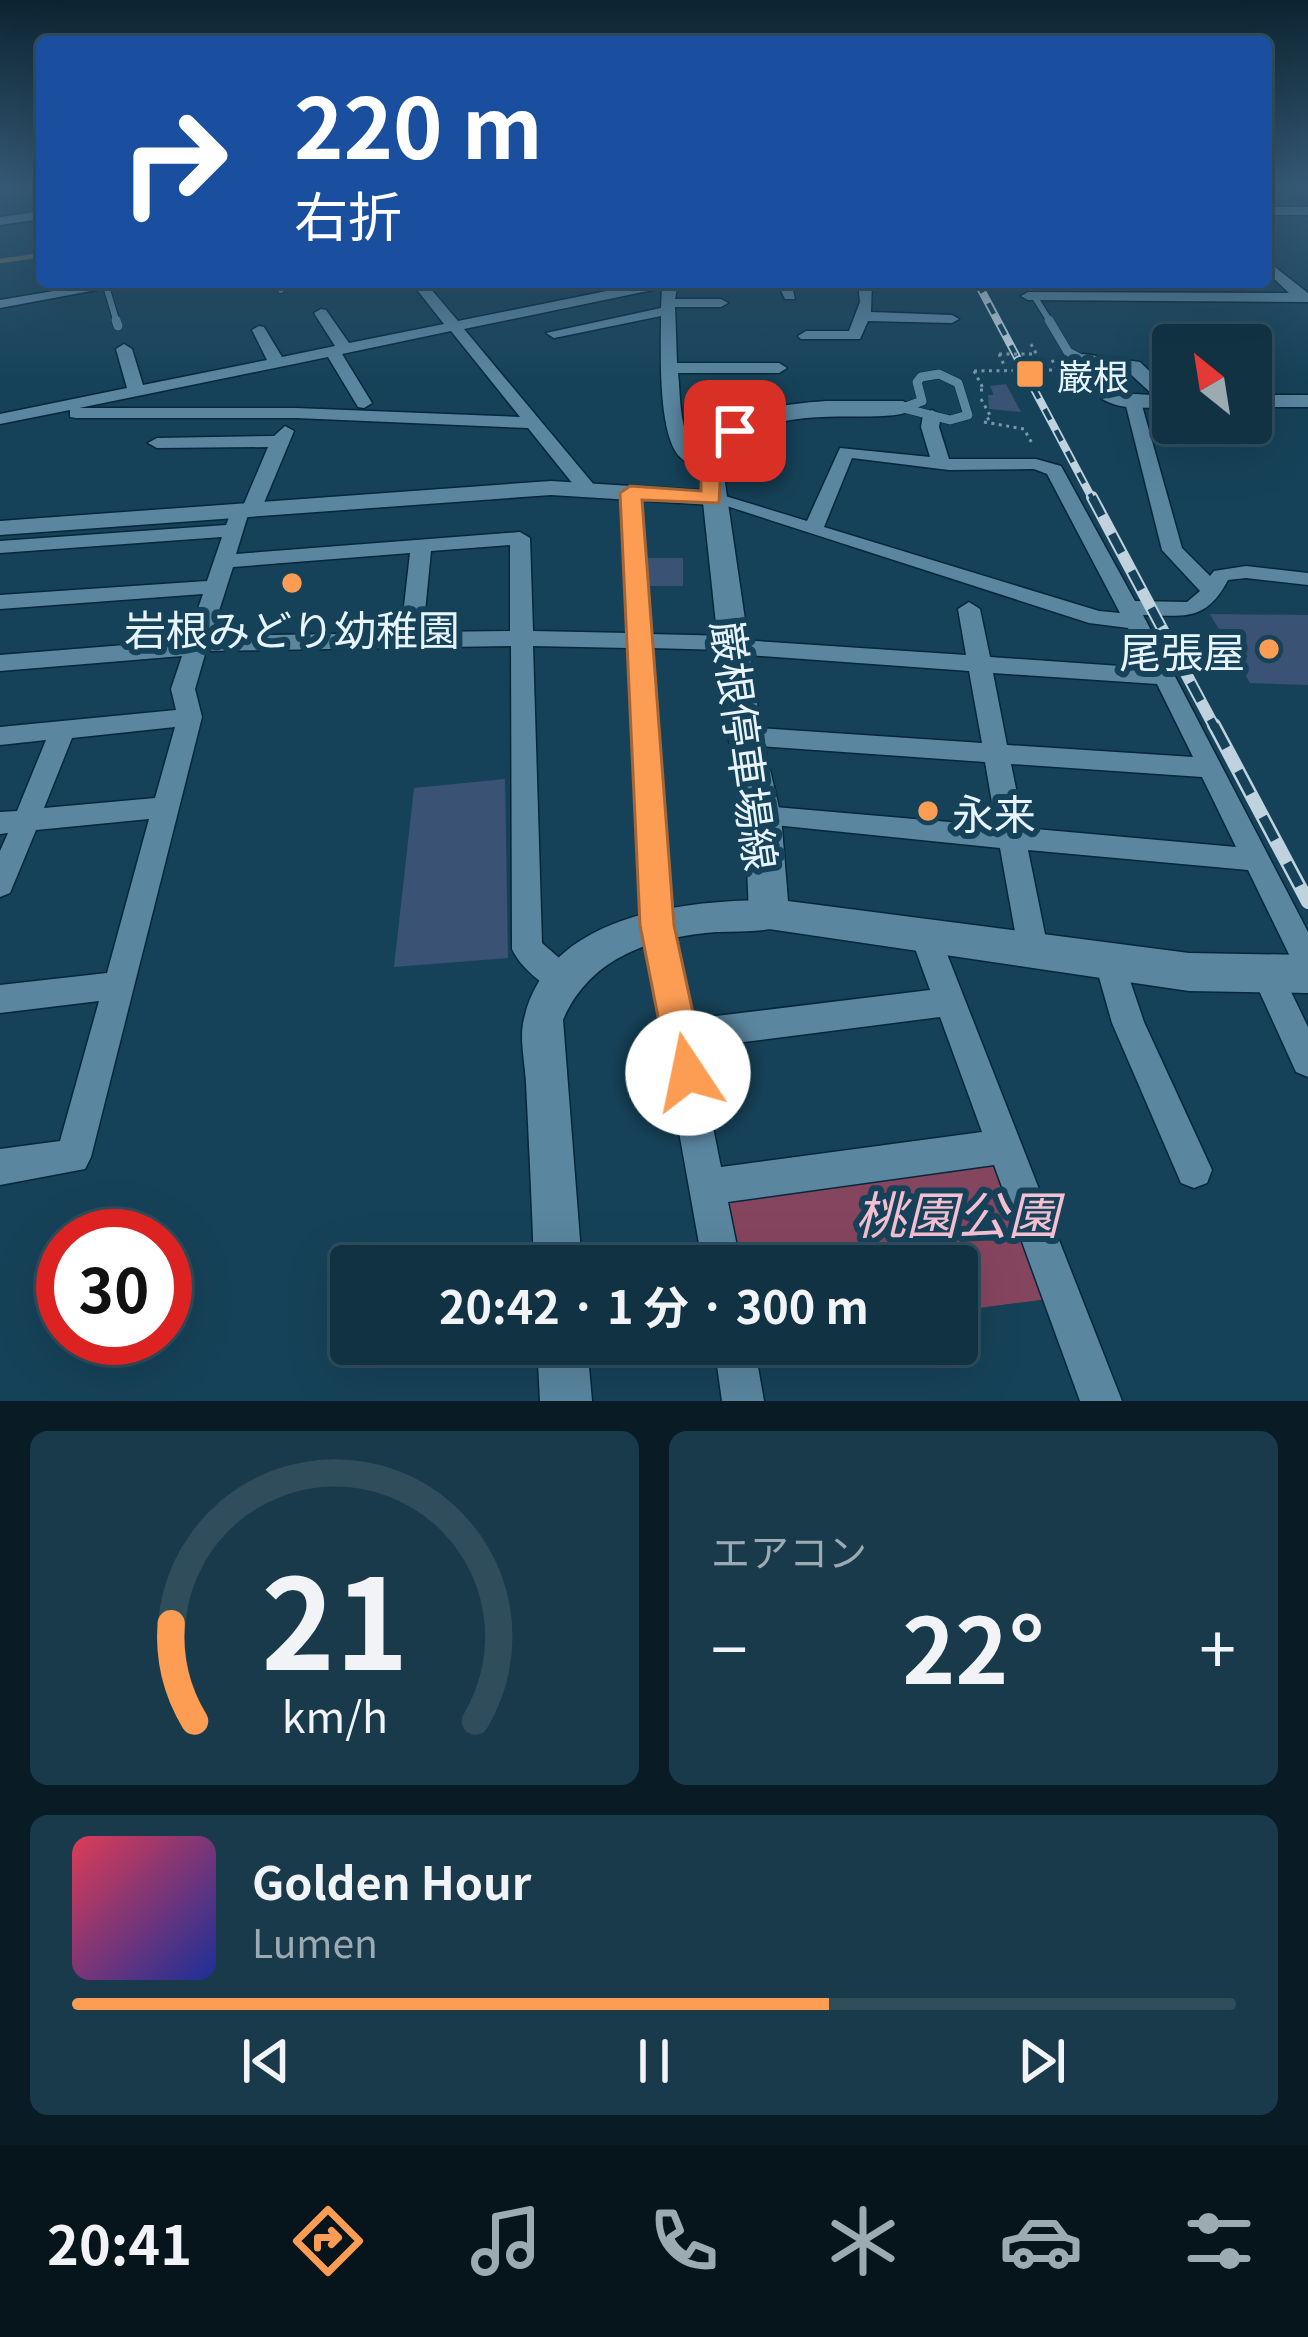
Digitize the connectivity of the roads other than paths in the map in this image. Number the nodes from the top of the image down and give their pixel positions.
1 (1272, 269) edge
2 (94, 288) edge
3 (107, 288) edge
4 (423, 288) edge
5 (639, 288) edge
6 (669, 288) edge
7 (866, 288) edge
8 (1099, 288) edge
9 (1170, 288) edge
10 (1211, 288) edge
11 (1031, 296) joint
12 (1106, 296) junction
13 (1178, 297) junction
14 (1220, 297) junction
15 (1306, 299) edge
16 (721, 303) dead end
17 (0, 304) edge
18 (667, 307) junction
19 (530, 310) junction
20 (321, 313) dead end
21 (862, 316) junction
22 (952, 319) dead end
23 (118, 326) dead end
24 (454, 326) junction
25 (259, 330) dead end
26 (806, 336) dead end
27 (124, 349) dead end
28 (338, 349) junction
29 (1084, 360) junction
30 (276, 362) junction
31 (671, 368) junction
32 (779, 368) dead end
33 (1152, 383) edge
34 (136, 390) junction
35 (1308, 400) edge
36 (1152, 401) edge
37 (1272, 401) edge
38 (1133, 402) junction
39 (364, 403) dead end
40 (919, 407) junction
41 (33, 412) junction
42 (296, 413) junction
43 (964, 417) junction
44 (0, 418) edge
45 (535, 423) junction
46 (280, 441) junction
47 (157, 443) dead end
48 (711, 464) junction
49 (941, 464) junction
50 (588, 490) junction
51 (630, 493) junction
52 (712, 498) junction
53 (242, 517) junction
54 (814, 528) junction
55 (2, 537) edge
56 (421, 545) junction
57 (224, 561) junction
58 (1308, 579) edge
59 (216, 587) junction
60 (1212, 591) junction
61 (0, 602) edge
62 (970, 609) dead end
63 (1131, 615) junction
64 (521, 638) junction
65 (411, 640) junction
66 (641, 641) junction
67 (197, 645) junction
68 (732, 645) junction
69 (0, 663) edge
70 (980, 665) junction
71 (1165, 677) junction
72 (190, 717) junction
73 (63, 730) junction
74 (0, 736) edge
75 (745, 736) junction
76 (996, 750) junction
77 (1211, 768) junction
78 (166, 807) junction
79 (763, 816) junction
80 (13, 822) edge
81 (1012, 838) junction
82 (1257, 860) junction
83 (1, 881) edge
84 (769, 915) junction
85 (657, 925) junction
86 (927, 940) junction
87 (1034, 954) junction
88 (1308, 962) edge
89 (1110, 963) junction
90 (1287, 974) edge
91 (562, 980) junction
92 (121, 985) junction
93 (0, 999) edge
94 (950, 1002) junction
95 (681, 1035) junction
96 (1308, 1061) edge
97 (1007, 1146) junction
98 (0, 1167) edge
99 (1194, 1171) dead end
100 (709, 1187) junction
101 (557, 1245) edge
102 (719, 1245) edge
103 (563, 1365) edge
104 (737, 1365) edge
105 (566, 1401) edge
106 (743, 1401) edge
107 (1101, 1401) edge

1 - 15 street
2 - 17 street
3 - 23 lane
4 - 24 street
5 - 19 street
6 - 18 street
7 - 21 street
8 - 12 street
9 - 13 street
10 - 14 street
11 - 12 street
11 - 29 lane
12 - 13 street
13 - 14 street
14 - 15 street
16 - 18 street
18 - 19 street
18 - 31 street
19 - 24 street
20 - 28 street
21 - 22 street
21 - 26 street
24 - 28 street
24 - 45 street
25 - 30 street
27 - 34 street
28 - 30 street
28 - 39 street
29 - 33 street
29 - 38 street
30 - 34 street
31 - 32 street
31 - 48 street
34 - 41 street
35 - 37 street
36 - 38 street
38 - 60 street
40 - 43 lane
40 - 43 lane
40 - 43 lane
40 - 48 main road
40 - 49 street
41 - 42 street
41 - 44 street
42 - 45 street
42 - 46 street
45 - 50 street
46 - 47 street
46 - 53 street
48 - 52 main road, 巌根停車場線
49 - 54 street
49 - 63 street
50 - 51 street
50 - 53 street
51 - 52 street
51 - 66 street
52 - 54 street
52 - 68 main road, 巌根停車場線
53 - 55 street
53 - 57 street
54 - 63 street
56 - 57 street
56 - 64 street
56 - 65 street
57 - 59 street
58 - 60 street
59 - 61 street
59 - 67 street
60 - 63 street
62 - 70 street
63 - 71 street
64 - 65 street
64 - 66 street
64 - 91 street
65 - 67 street
66 - 68 street
66 - 85 street
67 - 69 street
67 - 72 street
68 - 70 street
68 - 75 main road, 巌根停車場線
70 - 71 street
70 - 76 street
71 - 77 street
72 - 73 street
72 - 78 street
73 - 74 street
73 - 80 street
75 - 76 street
75 - 79 main road, 巌根停車場線
76 - 77 street
76 - 81 street
77 - 82 street
78 - 80 street
78 - 92 street
79 - 81 street
79 - 84 main road, 巌根停車場線
80 - 83 street
81 - 82 street
81 - 87 street
82 - 88 street
84 - 85 street
84 - 86 main road, 巌根停車場線
85 - 91 street
85 - 95 street
86 - 87 main road, 巌根停車場線
86 - 94 street
87 - 89 main road, 巌根停車場線
89 - 90 main road, 巌根停車場線
89 - 99 street
90 - 96 street
91 - 101 street
92 - 93 street
92 - 98 street
94 - 95 street
94 - 97 street
95 - 100 street
97 - 100 street
97 - 107 street
100 - 102 street
103 - 105 street
104 - 106 street

